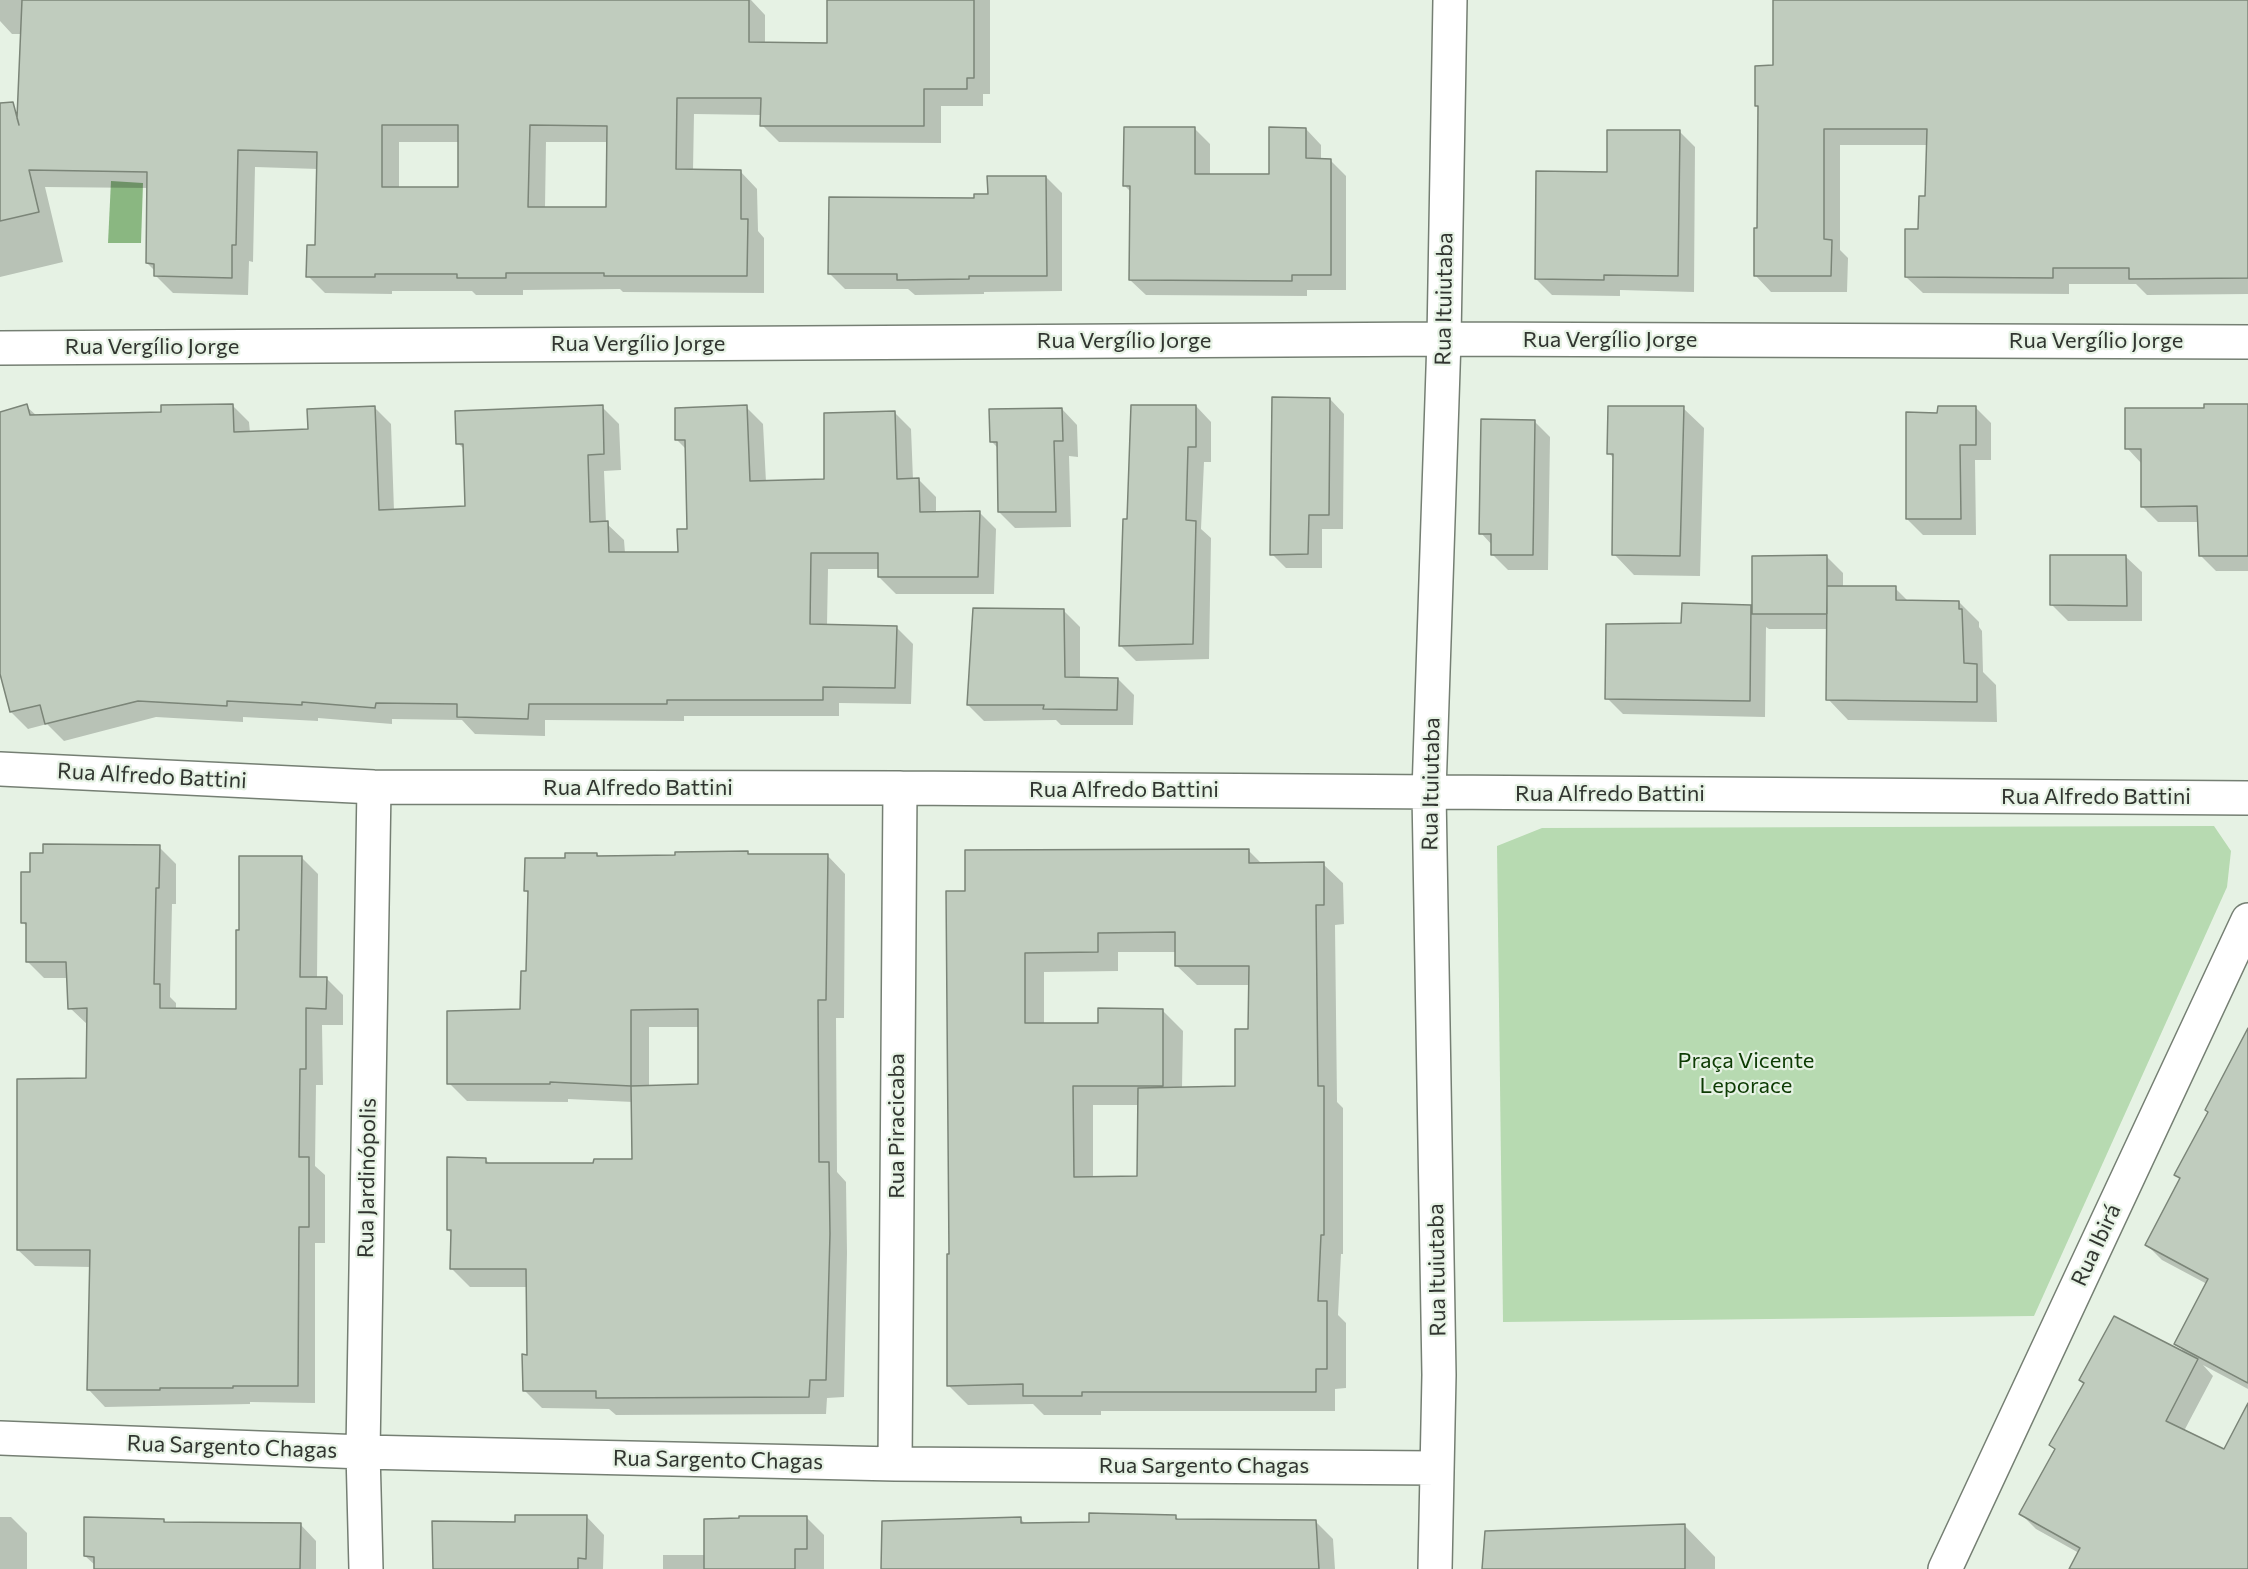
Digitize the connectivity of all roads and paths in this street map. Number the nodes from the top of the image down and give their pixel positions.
1 (1450, 0) edge
2 (1444, 339) junction
3 (2248, 342) edge
4 (0, 348) edge
5 (0, 769) edge
6 (374, 787) junction
7 (900, 788) junction
8 (1429, 792) junction
9 (2248, 798) edge
10 (2248, 920) edge
11 (0, 1438) edge
12 (363, 1452) junction
13 (895, 1464) junction
14 (1436, 1468) junction
15 (366, 1569) edge
16 (1435, 1569) edge
17 (1945, 1569) edge

1 - 2 street, Rua Ituiutaba
2 - 3 street, Rua Vergílio Jorge
2 - 4 street, Rua Vergílio Jorge
2 - 8 street, Rua Ituiutaba
5 - 6 street, Rua Alfredo Battini
6 - 7 street, Rua Alfredo Battini
6 - 12 street, Rua Jardinópolis
7 - 8 street, Rua Alfredo Battini
7 - 13 street, Rua Piracicaba
8 - 9 street, Rua Alfredo Battini
8 - 14 street, Rua Ituiutaba
10 - 17 street, Rua Ibirá
11 - 12 street, Rua Sargento Chagas
12 - 13 street, Rua Sargento Chagas
12 - 15 street, Rua Jardinópolis
13 - 14 street, Rua Sargento Chagas
14 - 16 street, Rua Ituiutaba

